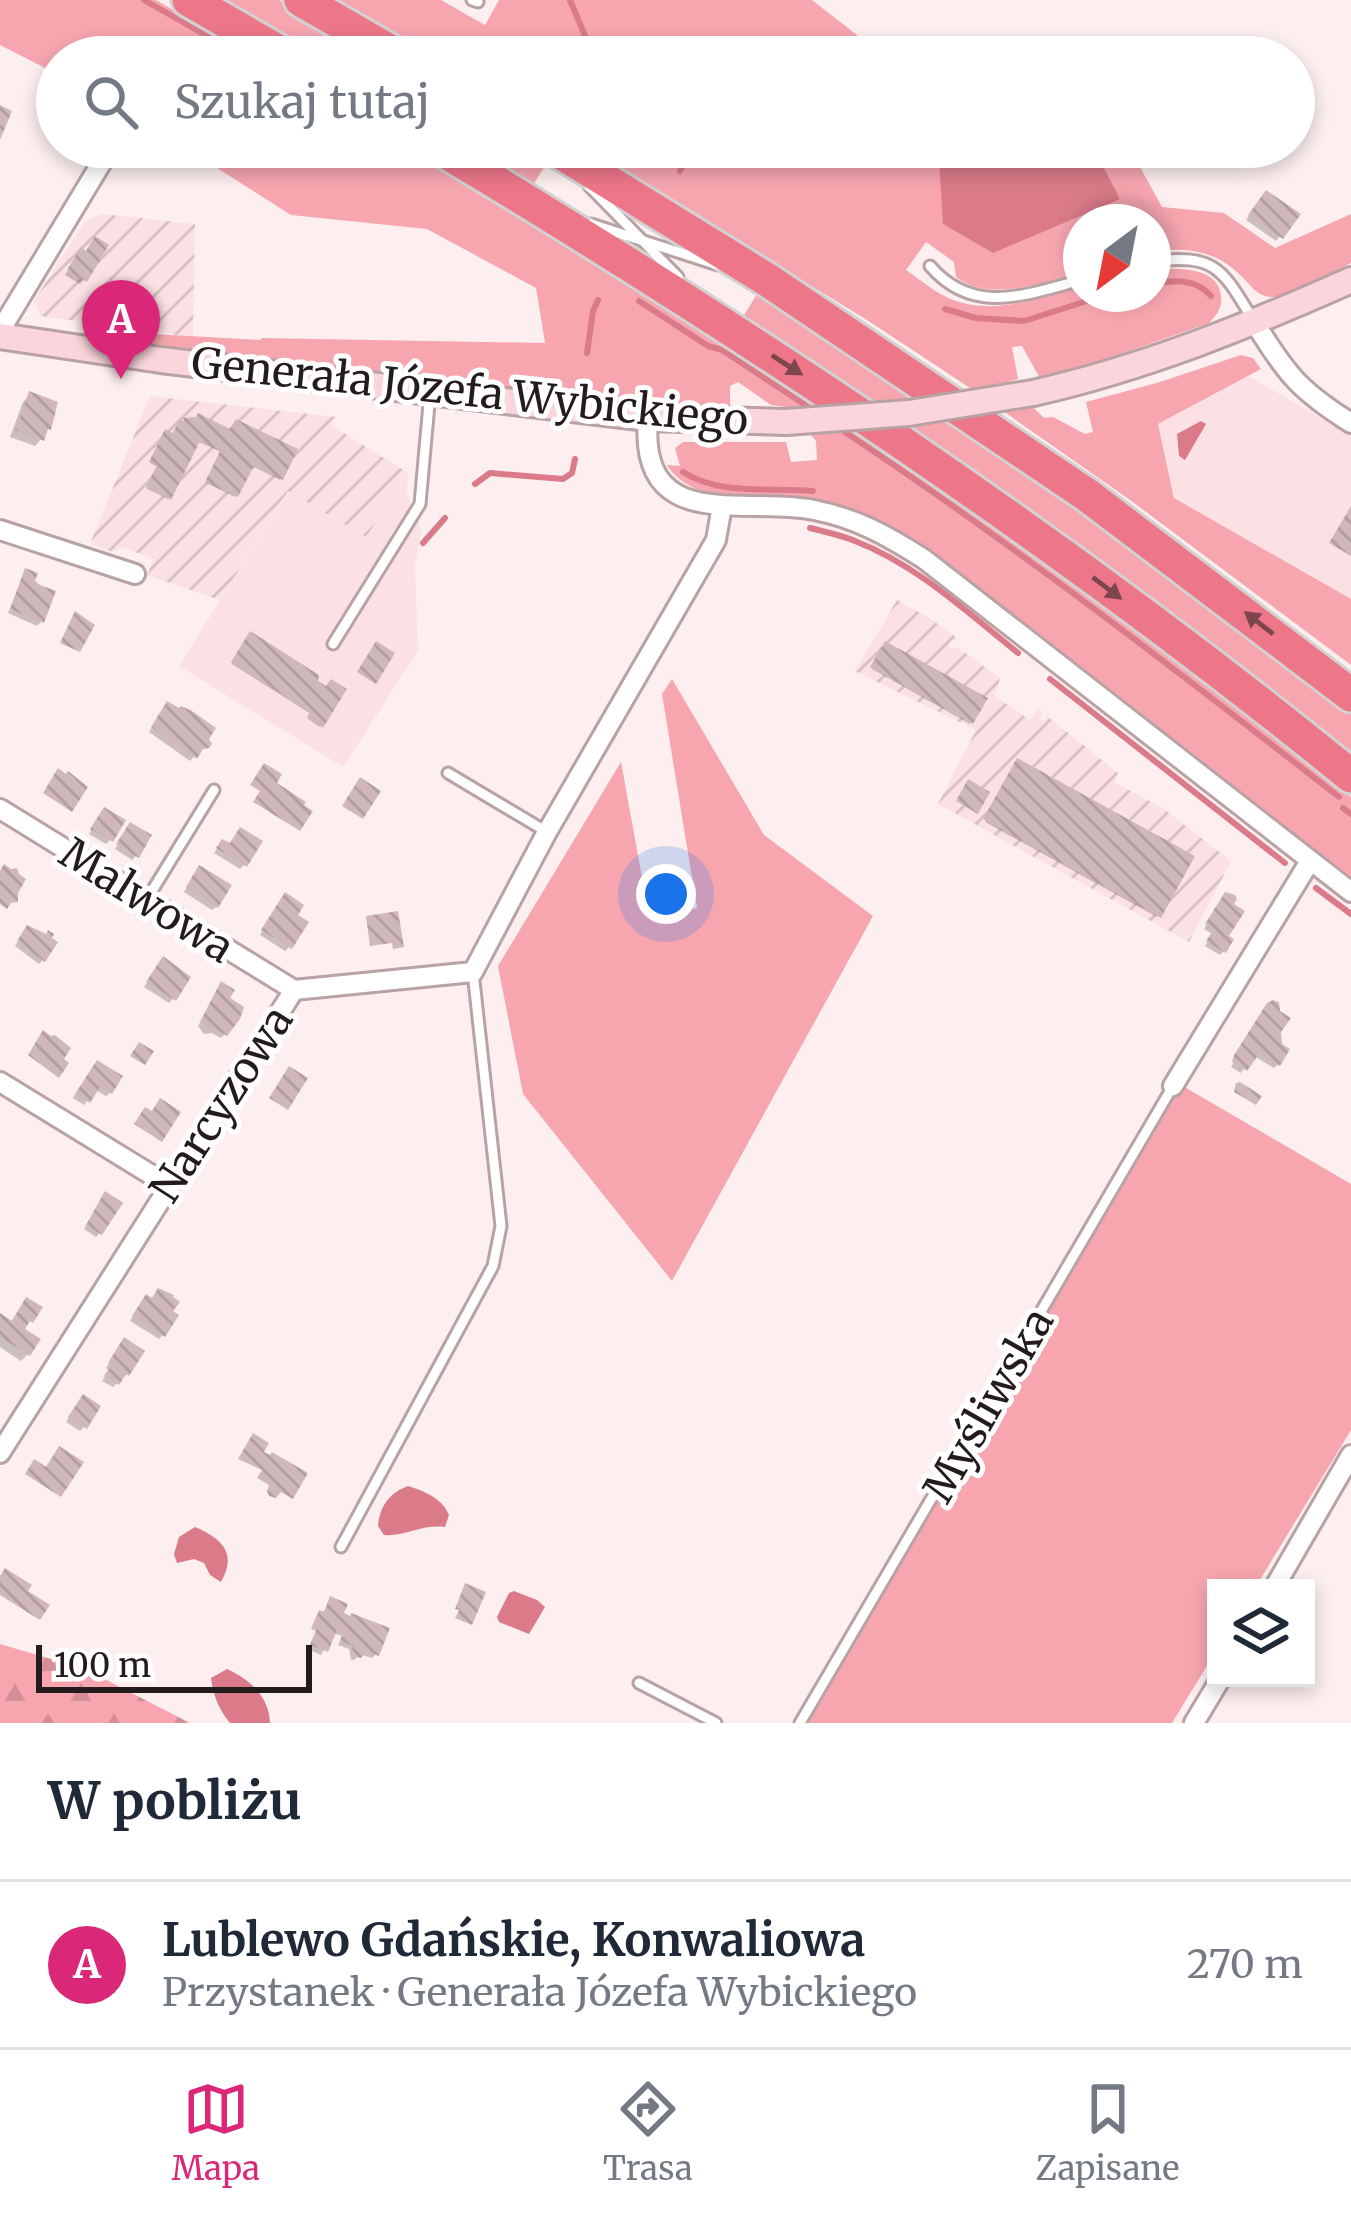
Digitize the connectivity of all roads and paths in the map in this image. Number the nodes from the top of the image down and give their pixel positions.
1 (189, 0) edge
2 (301, 0) edge
3 (252, 36) edge
4 (364, 36) edge
5 (99, 168) edge
6 (473, 168) edge
7 (572, 168) edge
8 (586, 168) edge
9 (524, 199) junction
10 (640, 242) junction
11 (1171, 261) edge
12 (930, 266) dead end
13 (766, 279) junction
14 (1351, 280) edge
15 (1063, 285) edge
16 (1255, 323) junction
17 (734, 331) junction
18 (0, 334) edge
19 (430, 393) junction
20 (648, 418) junction
21 (1351, 424) edge
22 (722, 506) junction
23 (0, 530) edge
24 (135, 574) dead end
25 (333, 644) dead end
26 (1351, 695) edge
27 (448, 773) dead end
28 (1351, 776) edge
29 (214, 790) dead end
30 (0, 808) edge
31 (548, 832) junction
32 (1310, 861) junction
33 (1351, 892) edge
34 (147, 899) junction
35 (473, 972) junction
36 (294, 990) junction
37 (0, 1082) edge
38 (1173, 1086) joint
39 (168, 1185) junction
40 (1, 1454) edge
41 (1351, 1455) edge
42 (341, 1547) dead end
43 (1279, 1579) edge
44 (639, 1683) dead end
45 (1216, 1687) edge
46 (716, 1723) edge
47 (800, 1723) edge
48 (1194, 1723) edge

1 - 3 highway
2 - 4 highway
5 - 18 street
6 - 9 highway
7 - 10 lane
8 - 13 highway
9 - 10 lane
9 - 17 highway
10 - 13 lane
10 - 17 lane
11 - 16 lane
12 - 15 lane
26 -> 13 highway
14 - 16 main road, Generała Józefa Wybickiego
16 - 20 main road, Generała Józefa Wybickiego, bridge
16 - 21 street
17 -> 28 highway
18 - 19 main road, Generała Józefa Wybickiego
19 - 20 main road, Generała Józefa Wybickiego
19 - 25 lane
20 - 22 street
22 - 31 street
22 - 32 street
23 - 24 street
27 - 31 lane
29 - 34 lane
30 - 34 street, Malwowa
31 - 35 street
32 - 33 street
32 - 38 street
34 - 36 street, Malwowa
35 - 36 street, Narcyzowa
35 - 42 lane
36 - 39 street, Narcyzowa
37 - 39 street
38 - 47 lane, Myśliwska
39 - 40 street, Narcyzowa
41 - 43 street
44 - 46 lane
45 - 48 street

